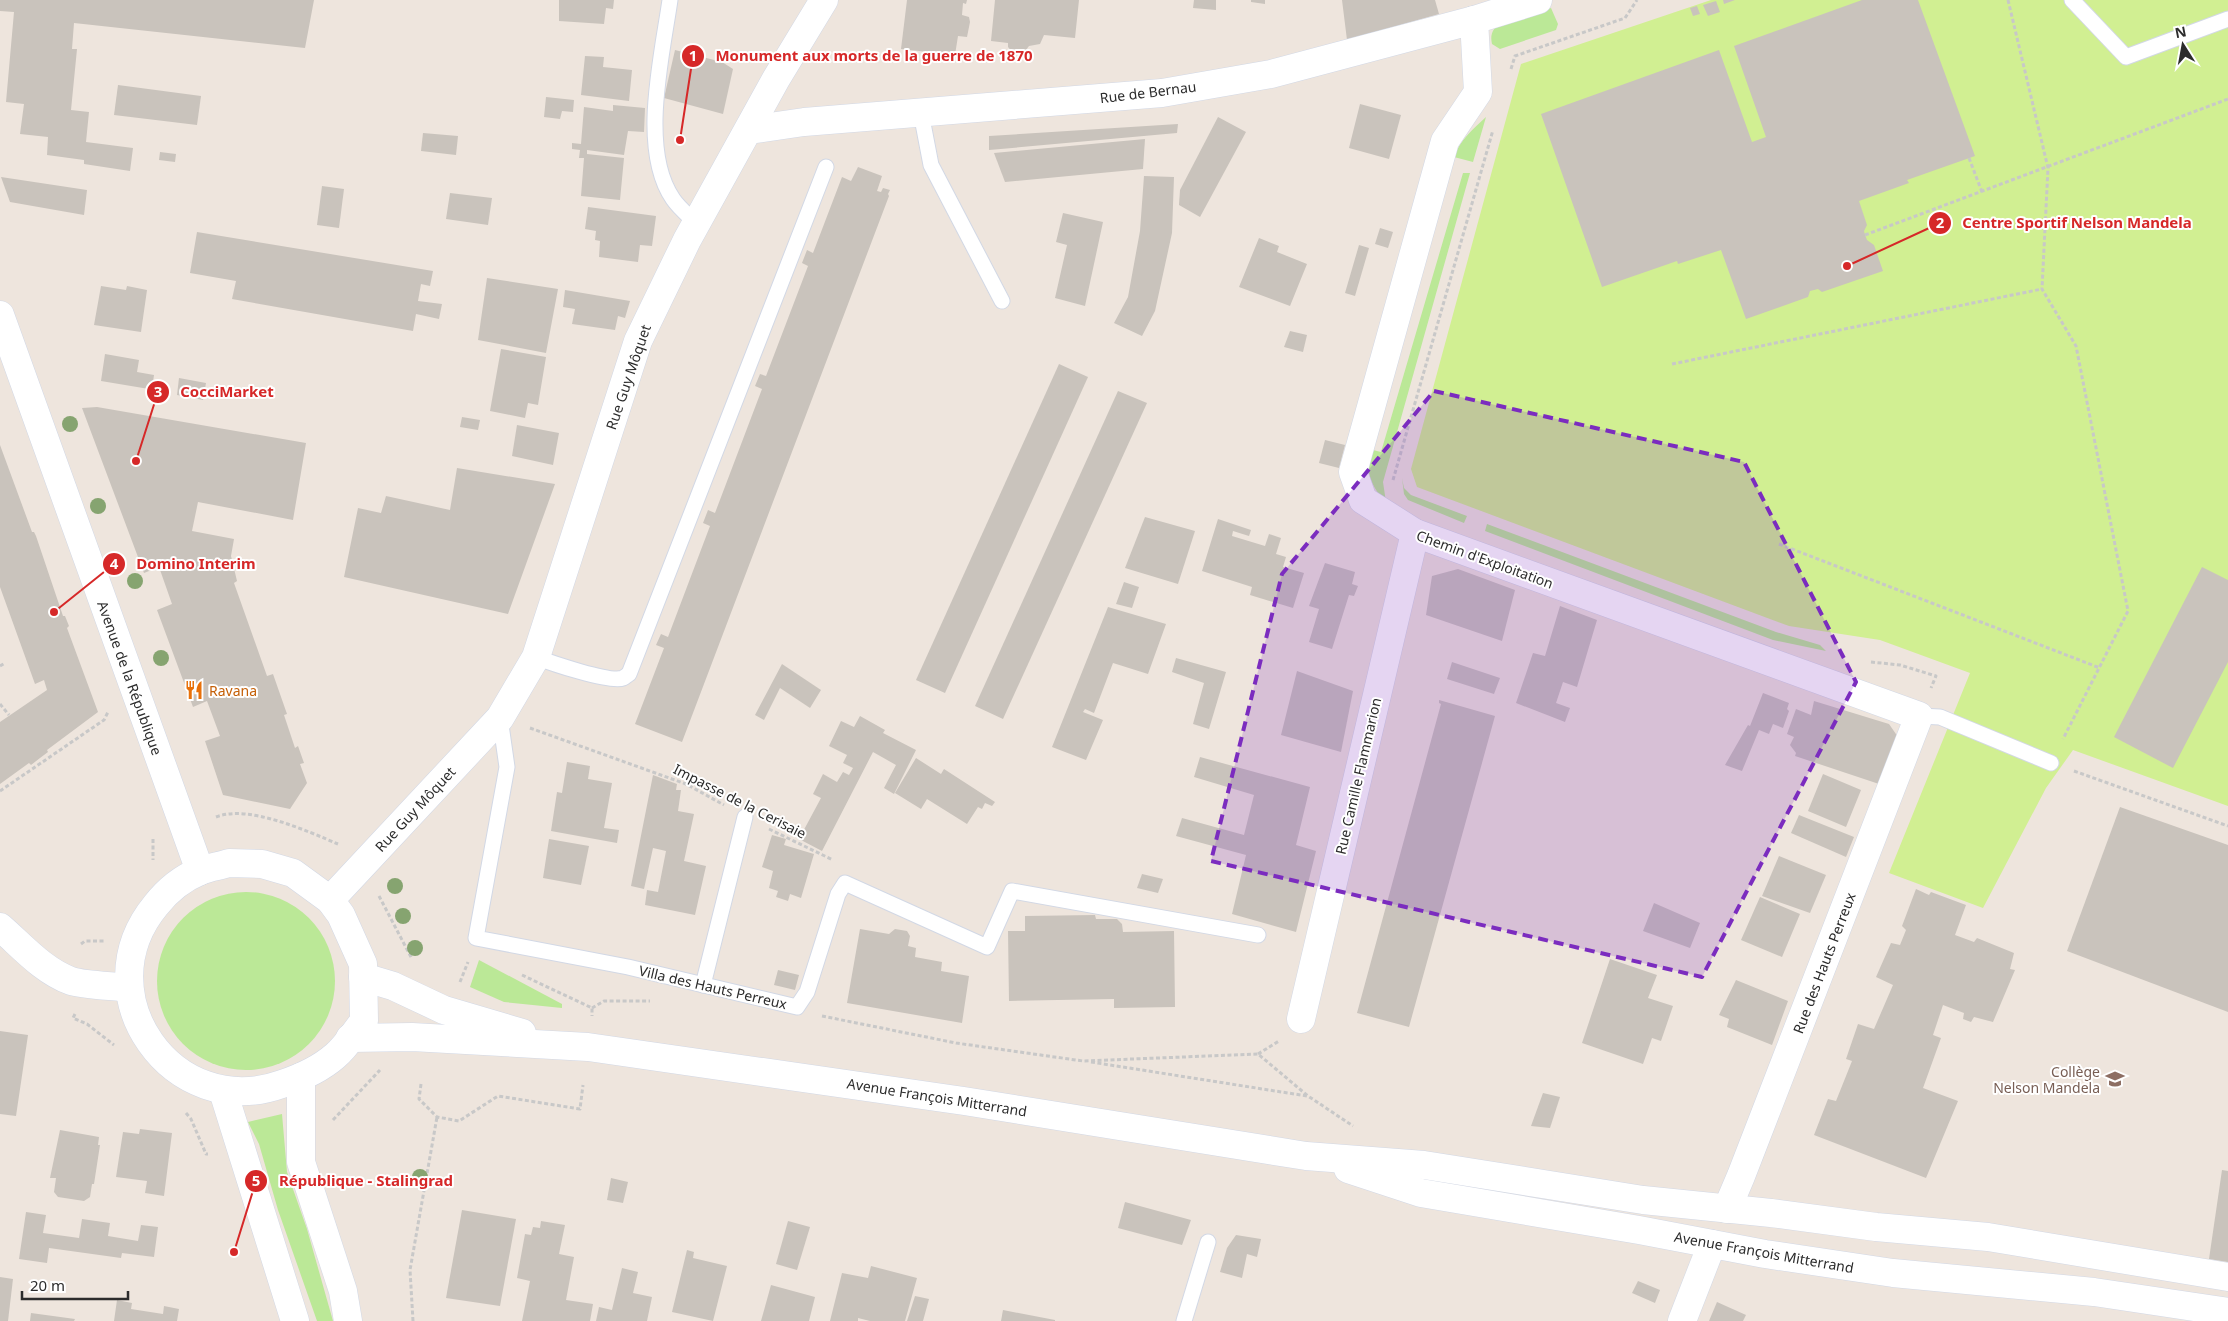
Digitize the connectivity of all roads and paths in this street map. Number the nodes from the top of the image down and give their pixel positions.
1 (670, 0) edge
2 (824, 0) edge
3 (1538, 0) edge
4 (1637, 0) edge
5 (2008, 0) edge
6 (2072, 0) edge
7 (2228, 19) edge
8 (1474, 20) junction
9 (1510, 73) dead end
10 (2228, 99) edge
11 (921, 113) junction
12 (1494, 128) dead end
13 (749, 130) junction
14 (1969, 158) dead end
15 (826, 166) dead end
16 (2048, 168) junction
17 (1982, 192) junction
18 (697, 224) junction
19 (1865, 235) dead end
20 (2042, 289) junction
21 (1002, 301) dead end
22 (0, 315) edge
23 (1672, 364) dead end
24 (1392, 483) dead end
25 (1415, 534) junction
26 (1779, 544) dead end
27 (536, 658) junction
28 (1864, 661) dead end
29 (5, 663) dead end
30 (0, 666) edge
31 (2100, 668) junction
32 (1936, 676) dead end
33 (0, 704) edge
34 (111, 708) dead end
35 (9, 715) dead end
36 (1919, 716) junction
37 (500, 718) junction
38 (525, 727) dead end
39 (40, 758) dead end
40 (43, 762) junction
41 (2051, 763) junction
42 (0, 791) edge
43 (746, 817) junction
44 (2228, 826) edge
45 (200, 871) junction
46 (845, 883) junction
47 (330, 900) junction
48 (1258, 935) dead end
49 (3, 936) edge
50 (476, 938) junction
51 (516, 972) dead end
52 (363, 977) junction
53 (460, 982) dead end
54 (703, 986) junction
55 (129, 988) junction
56 (652, 1001) dead end
57 (592, 1008) junction
58 (817, 1015) dead end
59 (592, 1018) dead end
60 (1301, 1020) dead end
61 (350, 1038) junction
62 (567, 1046) junction
63 (1083, 1061) junction
64 (301, 1078) junction
65 (421, 1084) dead end
66 (583, 1084) dead end
67 (223, 1091) junction
68 (1308, 1096) junction
69 (436, 1117) junction
70 (1355, 1127) dead end
71 (1306, 1156) junction
72 (1727, 1209) junction
73 (1208, 1242) dead end
74 (1712, 1244) junction
75 (2228, 1277) edge
76 (2228, 1312) edge
77 (295, 1321) edge
78 (348, 1321) edge
79 (413, 1321) edge
80 (1184, 1321) edge
81 (1682, 1321) edge

1 - 18 lane
2 - 13 main road, Rue Guy Môquet
3 - 8 main road, Rue de Bernau
4 - 9 path
5 - 16 path
6 - 7 lane
8 - 11 main road, Rue de Bernau
8 - 25 main road, Chemin d'Exploitation
10 - 16 path
11 - 13 main road, Rue de Bernau
11 - 21 lane
12 - 24 path
13 - 18 main road, Rue Guy Môquet
14 - 17 path
15 - 27 lane
16 - 17 path
16 - 20 path
17 - 19 path
18 - 27 main road, Rue Guy Môquet
20 - 23 path
20 - 31 path
22 - 45 main road, Avenue de la République
25 - 36 main road, Chemin d'Exploitation
25 - 60 main road, Rue Camille Flammarion
26 - 31 path
27 - 37 main road, Rue Guy Môquet
28 - 32 path
29 - 30 path
31 - 41 path
33 - 35 path
34 - 40 path
36 - 41 lane
36 - 72 main road, Rue des Hauts Perreux
37 - 47 main road, Rue Guy Môquet
37 - 50 lane
38 - 43 path, Impasse de la Cerisaie
39 - 40 path
40 - 42 path
41 - 44 path
43 - 46 path, Impasse de la Cerisaie
43 - 54 lane
45 - 47 main road
45 - 55 main road
46 - 48 lane
46 - 54 lane, Villa des Hauts Perreux
47 - 52 main road
49 - 55 main road
50 - 53 path
50 - 54 lane, Villa des Hauts Perreux
51 - 57 path
52 - 61 main road
52 - 62 main road
55 - 67 main road
56 - 57 path
57 - 59 path
58 - 63 path
61 - 62 main road
61 - 64 main road
62 - 71 main road, Avenue François Mitterrand
63 - 68 path
63 - 68 path
64 - 67 main road
64 - 78 main road
65 - 69 path
66 - 69 path
67 - 77 main road
68 - 70 path
69 - 79 path
71 - 72 main road, Avenue François Mitterrand
71 - 74 main road, Avenue François Mitterrand
72 - 75 main road, Avenue François Mitterrand
73 - 80 lane
74 - 76 main road, Avenue François Mitterrand
74 - 81 main road

